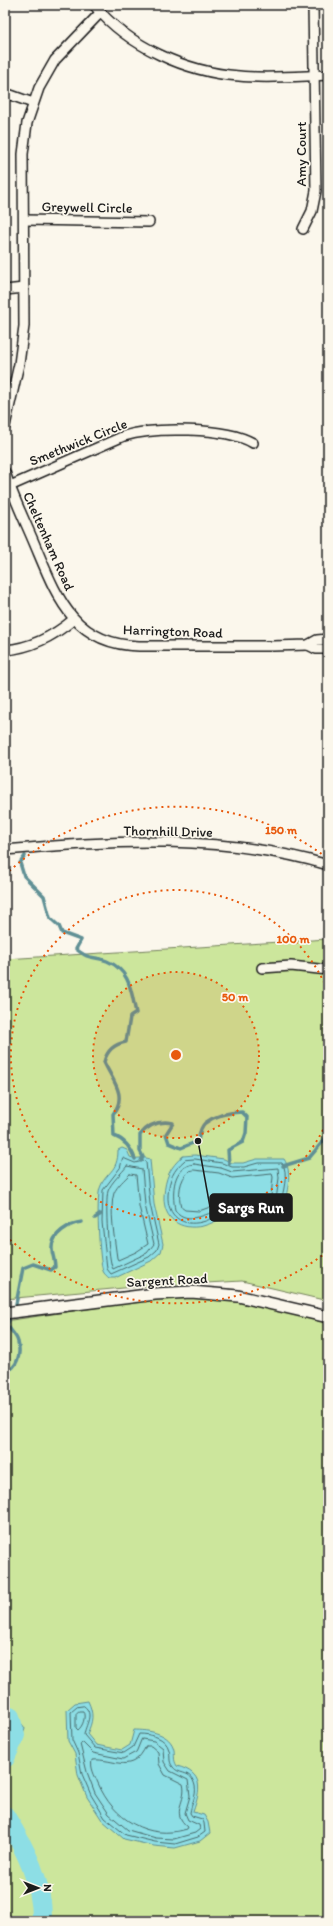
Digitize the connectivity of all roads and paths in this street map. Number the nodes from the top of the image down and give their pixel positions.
1 (313, 5) edge
2 (98, 8) edge
3 (328, 75) edge
4 (314, 76) junction
5 (5, 93) edge
6 (33, 103) junction
7 (24, 220) junction
8 (149, 222) dead end
9 (303, 229) dead end
10 (24, 288) junction
11 (5, 290) edge
12 (5, 426) edge
13 (253, 443) dead end
14 (5, 472) edge
15 (10, 486) junction
16 (74, 619) junction
17 (328, 639) edge
18 (308, 645) junction
19 (328, 649) edge
20 (5, 650) edge
21 (5, 850) edge
22 (328, 865) edge
23 (262, 968) dead end
24 (328, 970) edge
25 (5, 1314) edge
26 (328, 1317) edge

1 - 4 street, Amy Court
2 - 4 street
2 - 6 street
3 - 4 street
4 - 9 street, Amy Court
5 - 6 street
6 - 7 street
7 - 8 street, Greywell Circle
7 - 10 street
10 - 11 street
10 - 12 street
13 - 15 street, Smethwick Circle
14 - 15 street, Cheltenham Road
15 - 16 street, Cheltenham Road
16 - 18 street, Harrington Road
16 - 20 street
17 - 18 street, Harrington Road
18 - 19 street, Harrington Road
21 - 22 street, Thornhill Drive
23 - 24 street
25 - 26 street, Sargent Road

